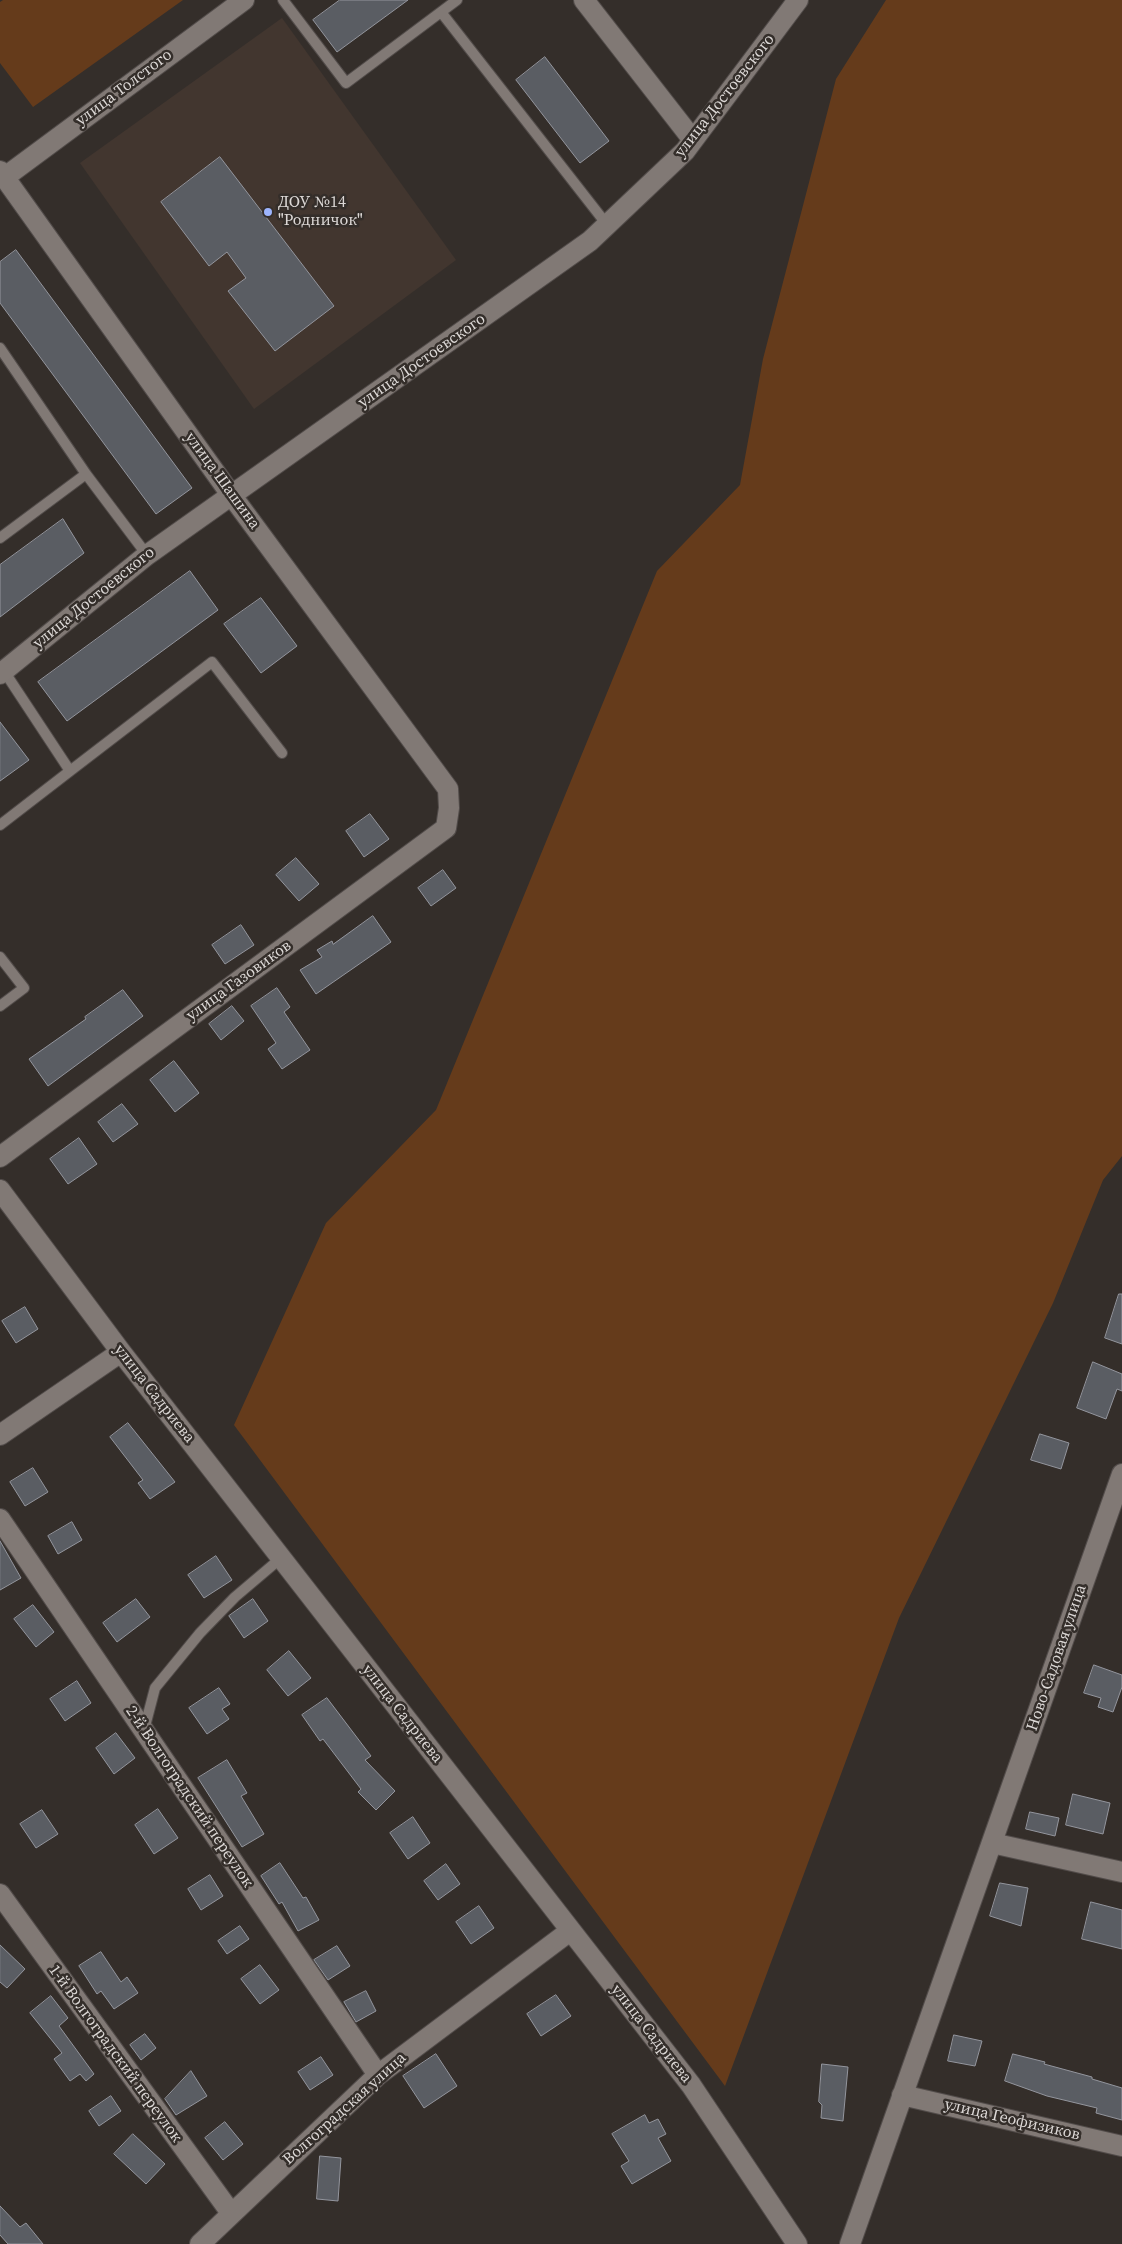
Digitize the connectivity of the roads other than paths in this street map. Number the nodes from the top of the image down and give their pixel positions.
1 (244, 0) edge
2 (283, 0) edge
3 (457, 0) edge
4 (584, 0) edge
5 (798, 0) edge
6 (442, 12) junction
7 (693, 140) junction
8 (5, 184) edge
9 (608, 226) junction
10 (0, 348) edge
11 (86, 474) junction
12 (232, 496) junction
13 (0, 538) edge
14 (147, 555) junction
15 (2, 672) edge
16 (282, 753) dead end
17 (70, 771) junction
18 (448, 789) joint
19 (0, 825) edge
20 (0, 957) edge
21 (0, 1006) edge
22 (0, 1157) edge
23 (0, 1190) edge
24 (121, 1352) junction
25 (0, 1435) edge
26 (1122, 1474) edge
27 (0, 1519) edge
28 (281, 1558) junction
29 (144, 1731) junction
30 (992, 1842) junction
31 (1122, 1872) edge
32 (0, 1894) edge
33 (570, 1931) junction
34 (378, 2075) junction
35 (902, 2095) junction
36 (1122, 2146) edge
37 (231, 2213) junction
38 (200, 2244) edge
39 (797, 2244) edge
40 (850, 2244) edge

1 - 8 street, улица Толстого
2 - 6 lane
3 - 6 lane
4 - 7 street
5 - 7 street, улица Достоевского
6 - 9 lane
7 - 9 street, улица Достоевского
8 - 12 street, улица Шашина
9 - 12 street, улица Достоевского
10 - 11 lane
11 - 13 lane
11 - 14 lane
12 - 14 street, улица Достоевского
12 - 18 street, улица Шашина
14 - 15 street, улица Достоевского
15 - 17 lane
16 - 17 lane
17 - 19 lane
18 - 22 street, улица Газовиков
20 - 21 lane
23 - 24 street, улица Садриева
24 - 25 street
24 - 28 street, улица Садриева
26 - 30 street, Ново-Садовая улица
27 - 29 street, 2-й Волгоградский переулок
28 - 29 lane
28 - 33 street, улица Садриева
29 - 34 street, 2-й Волгоградский переулок
30 - 31 street
30 - 35 street, Ново-Садовая улица
32 - 37 street, 1-й Волгоградский переулок
33 - 34 street, Волгоградская улица
33 - 39 street, улица Садриева
34 - 37 street, Волгоградская улица
35 - 36 street, улица Геофизиков
35 - 40 street, Ново-Садовая улица
37 - 38 street, Волгоградская улица

